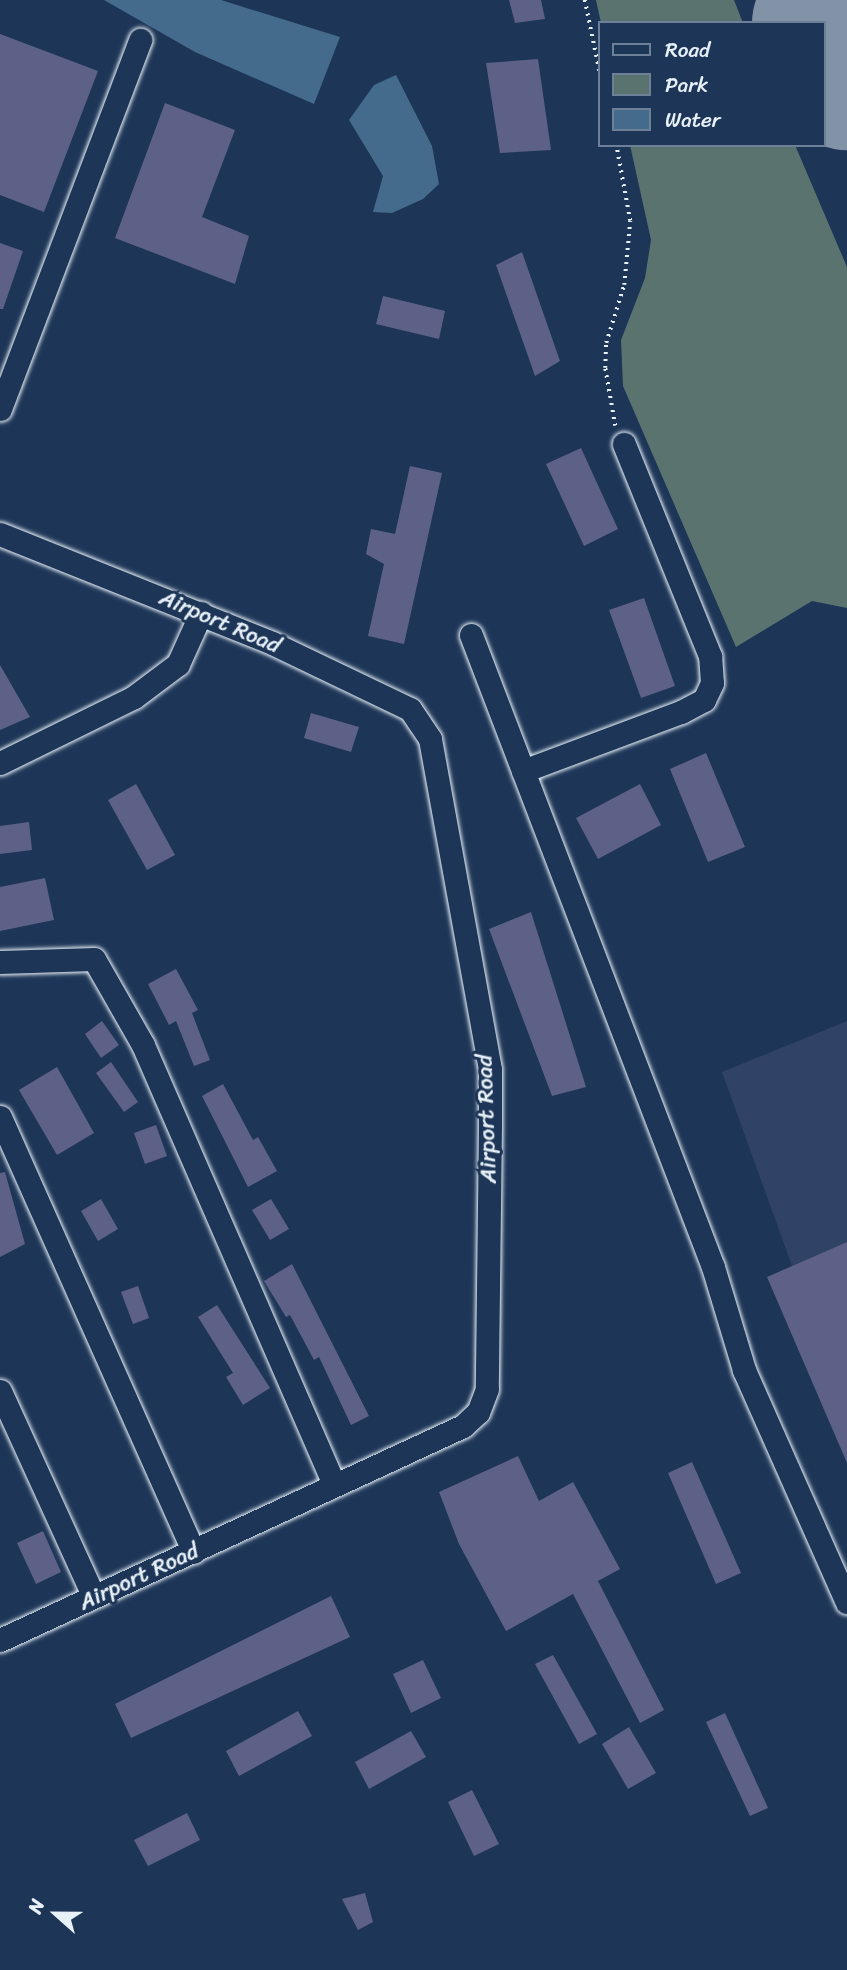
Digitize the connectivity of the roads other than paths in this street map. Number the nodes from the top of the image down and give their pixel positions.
1 (140, 40) dead end
2 (0, 409) edge
3 (624, 444) road end
4 (0, 534) edge
5 (201, 613) junction
6 (471, 635) dead end
7 (0, 762) edge
8 (523, 771) junction
9 (0, 962) edge
10 (0, 1117) edge
11 (0, 1391) edge
12 (334, 1484) junction
13 (194, 1552) junction
14 (94, 1597) junction
15 (847, 1602) edge
16 (0, 1640) edge

1 - 2 street
3 - 8 street
4 - 5 street, Airport Road
5 - 7 street
5 - 12 street, Airport Road
6 - 8 street
8 - 15 street
9 - 12 street
10 - 13 street
11 - 14 street
12 - 13 street, Airport Road
13 - 14 street, Airport Road
14 - 16 street, Airport Road

